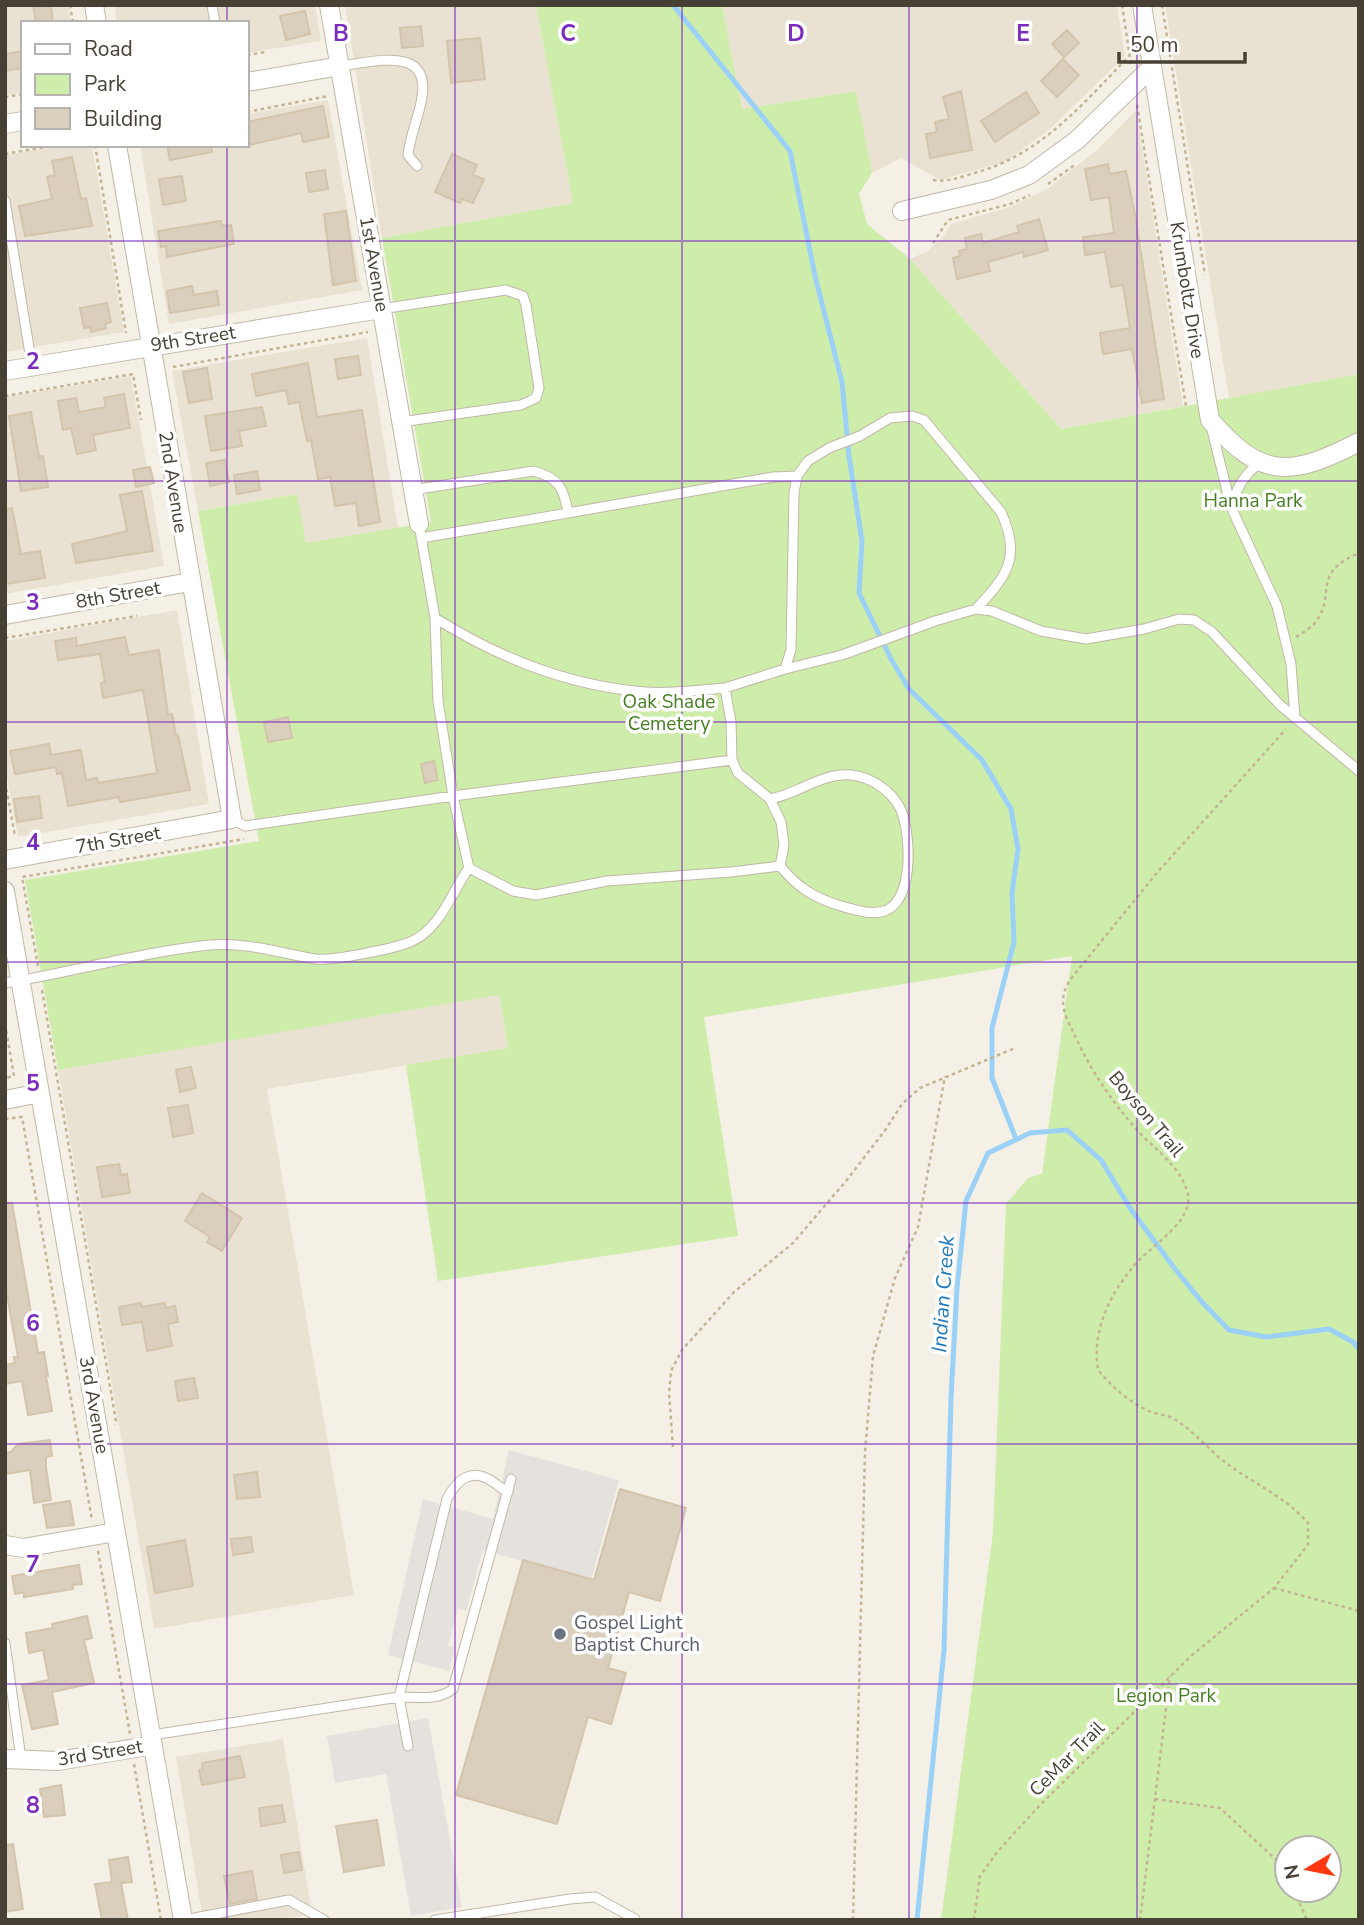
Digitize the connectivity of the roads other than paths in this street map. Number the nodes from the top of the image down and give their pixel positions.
1 (329, 5) edge
2 (1142, 5) edge
3 (1152, 66) junction
4 (332, 67) junction
5 (248, 82) edge
6 (117, 147) edge
7 (417, 166) dead end
8 (5, 201) edge
9 (902, 211) dead end
10 (381, 309) junction
11 (151, 345) junction
12 (32, 366) junction
13 (5, 371) edge
14 (1210, 420) junction
15 (401, 422) junction
16 (1352, 445) edge
17 (1260, 463) junction
18 (797, 476) junction
19 (413, 490) junction
20 (1231, 508) junction
21 (568, 513) junction
22 (420, 531) junction
23 (190, 582) junction
24 (976, 609) junction
25 (5, 615) edge
26 (435, 618) junction
27 (785, 669) junction
28 (725, 688) junction
29 (1295, 718) junction
30 (732, 760) junction
31 (1359, 771) edge
32 (453, 796) junction
33 (770, 799) junction
34 (232, 819) junction
35 (5, 860) edge
36 (780, 866) junction
37 (469, 868) junction
38 (5, 891) edge
39 (13, 982) edge
40 (40, 1093) junction
41 (5, 1100) edge
42 (511, 1479) dead end
43 (508, 1492) junction
44 (116, 1532) junction
45 (5, 1545) edge
46 (5, 1643) edge
47 (399, 1697) junction
48 (152, 1740) junction
49 (408, 1746) dead end
50 (13, 1759) edge
51 (635, 1919) edge
52 (184, 1920) edge
53 (324, 1920) edge
54 (435, 1920) edge

1 - 4 street, 1st Avenue
2 - 3 street, Krumboltz Drive
3 - 9 street
3 - 14 street, Krumboltz Drive
4 - 5 street
4 - 7 lane
4 - 10 street, 1st Avenue
6 - 11 street, 2nd Avenue
8 - 12 lane
10 - 11 street, 9th Street
10 - 15 street, 1st Avenue
10 - 15 lane
11 - 12 street, 9th Street
11 - 23 street, 2nd Avenue
12 - 13 street, 9th Street
14 - 17 street
14 - 20 lane
15 - 19 street, 1st Avenue
16 - 17 street
17 - 20 lane
18 - 21 lane
18 - 24 lane
18 - 27 lane
19 - 21 lane
19 - 22 street, 1st Avenue
20 - 29 lane
21 - 22 lane
22 - 26 lane
23 - 25 street, 8th Street
23 - 34 street, 2nd Avenue
24 - 27 lane
24 - 29 lane
26 - 28 lane
26 - 32 lane
27 - 28 lane
28 - 30 lane
29 - 31 lane
30 - 32 lane
30 - 33 lane
32 - 34 lane
32 - 37 lane
33 - 36 lane
33 - 36 lane
34 - 35 street, 7th Street
36 - 37 lane
37 - 39 lane
38 - 39 street, 3rd Avenue
39 - 40 street, 3rd Avenue
40 - 41 street
40 - 44 street, 3rd Avenue
42 - 43 lane
43 - 47 lane
43 - 47 lane
44 - 45 street
44 - 48 street, 3rd Avenue
46 - 50 lane
47 - 48 lane
47 - 49 lane
48 - 50 street, 3rd Street
48 - 52 street, 3rd Avenue
51 - 54 lane
52 - 53 lane

